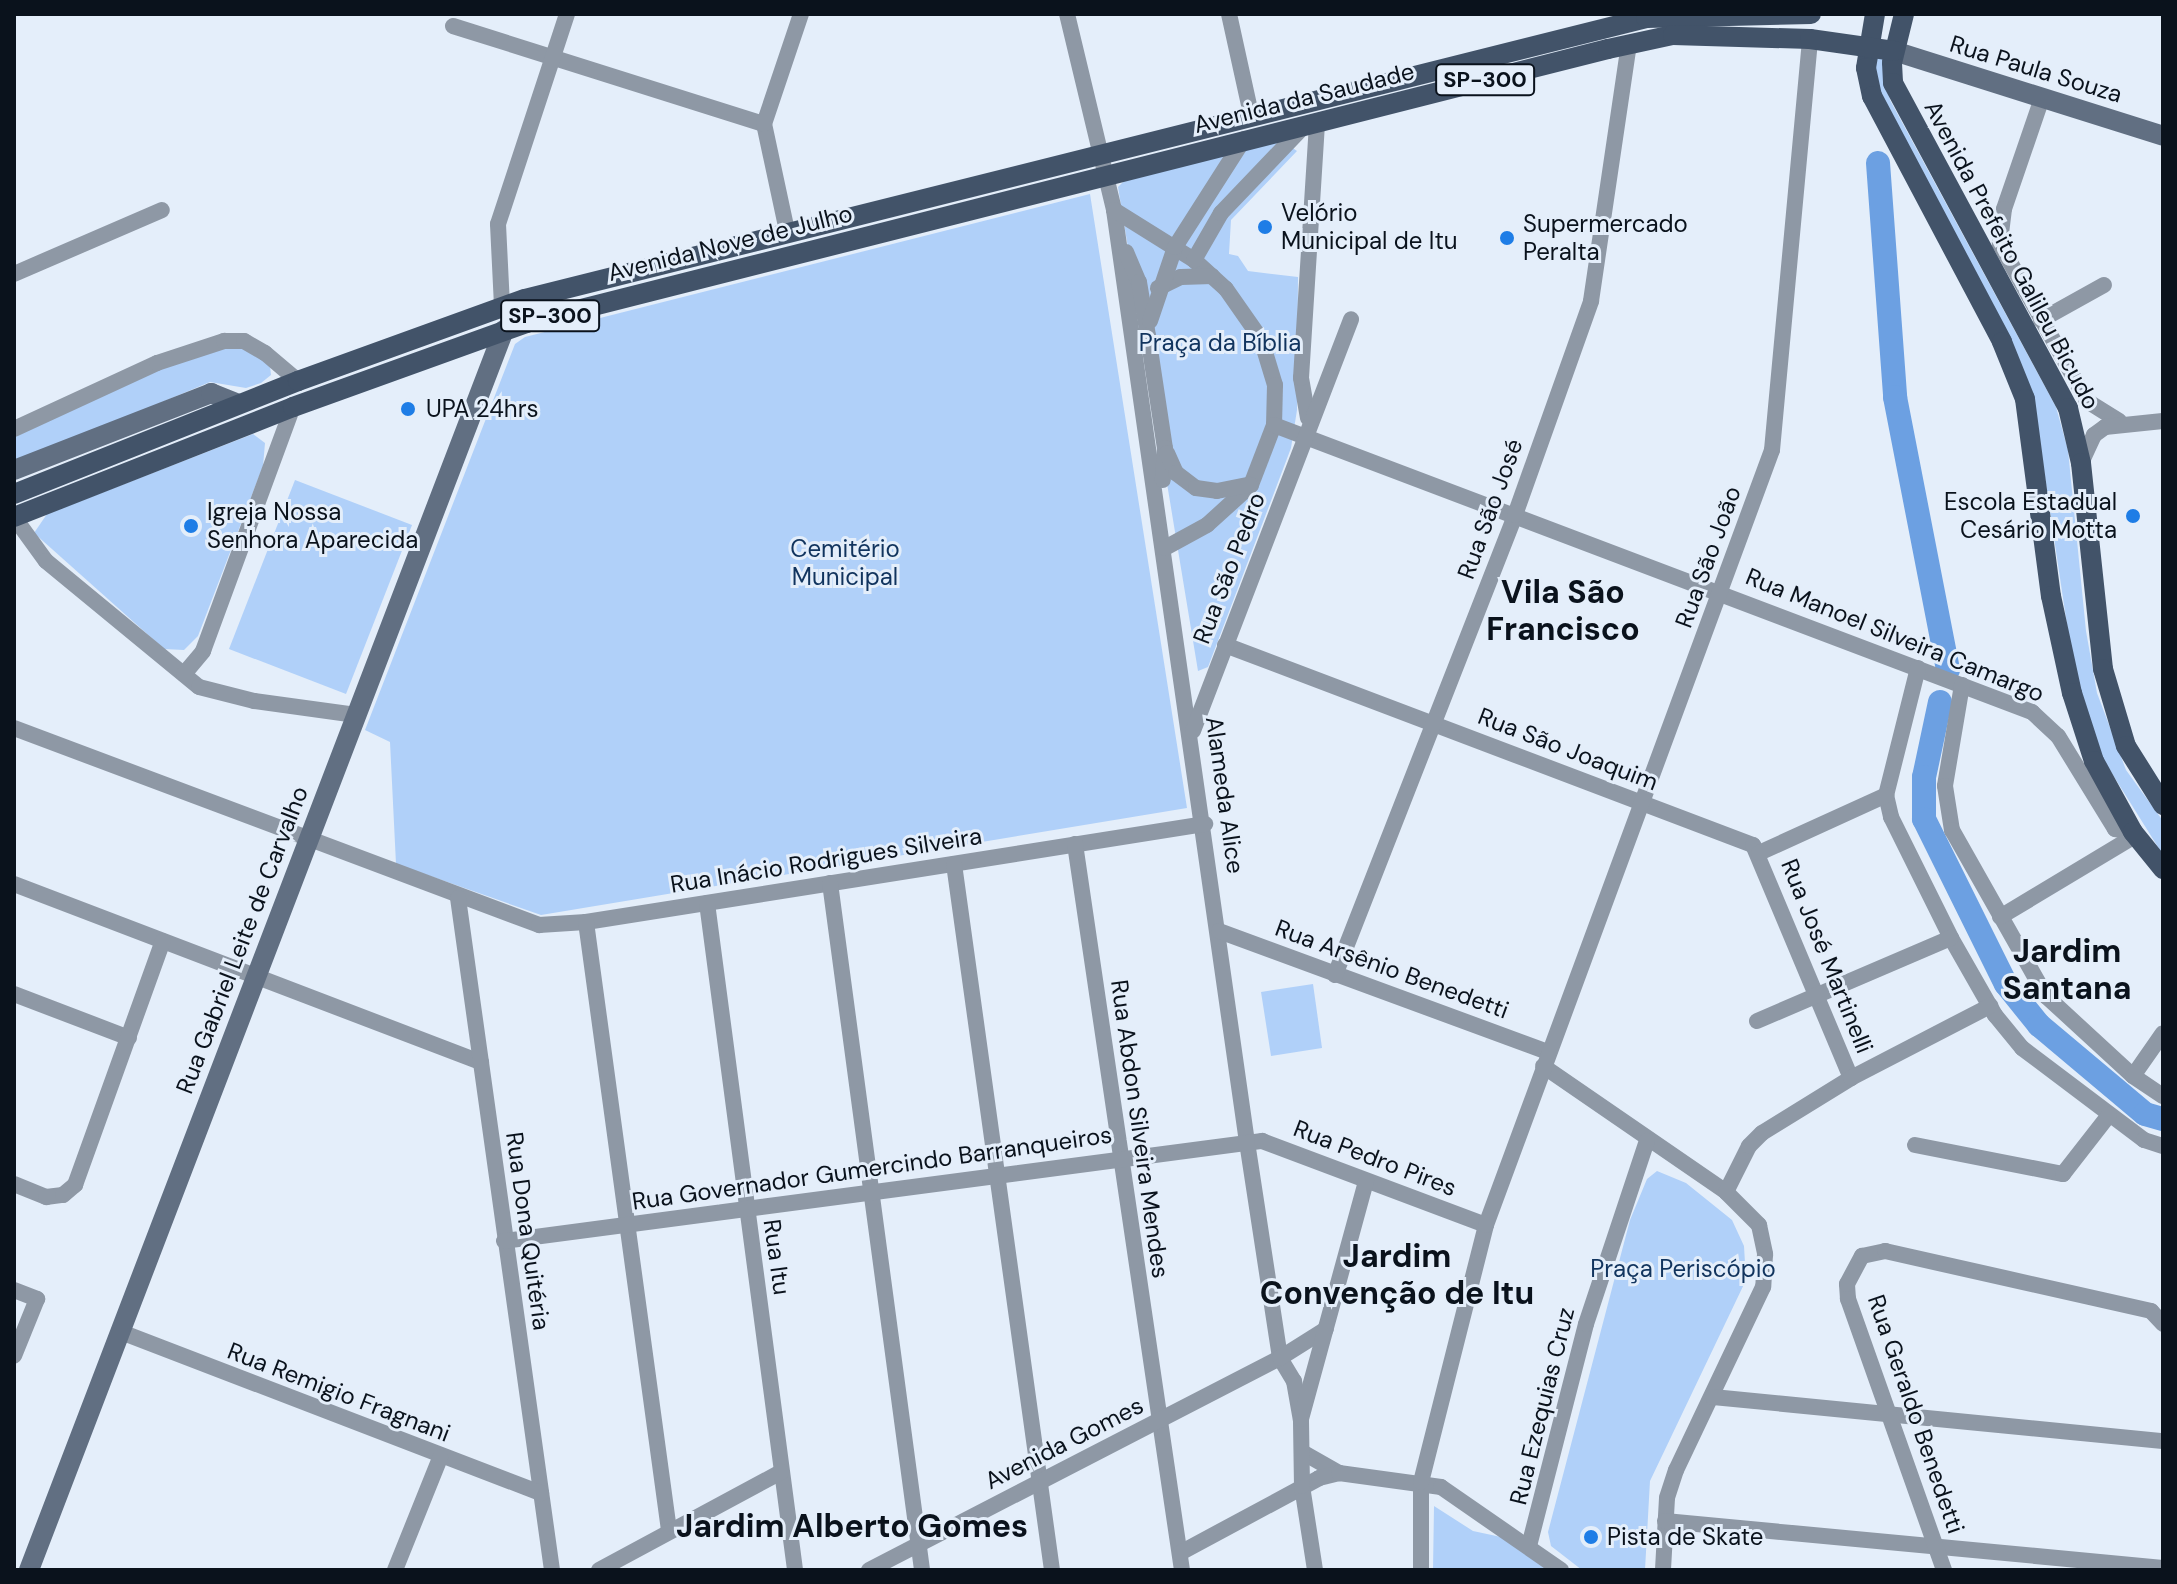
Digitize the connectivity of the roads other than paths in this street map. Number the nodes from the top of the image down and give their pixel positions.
1 (567, 14) edge
2 (801, 14) edge
3 (1067, 14) edge
4 (1229, 14) edge
5 (1811, 14) edge
6 (1875, 14) edge
7 (1904, 14) edge
8 (1782, 15) edge
9 (1646, 16) edge
10 (453, 26) dead end
11 (1810, 39) junction
12 (1629, 44) junction
13 (1870, 47) junction
14 (1894, 51) junction
15 (553, 58) junction
16 (2042, 98) junction
17 (1306, 101) junction
18 (1251, 114) junction
19 (1311, 123) junction
20 (764, 124) junction
21 (2163, 136) edge
22 (1244, 139) junction
23 (1100, 152) junction
24 (1225, 170) junction
25 (1106, 175) junction
26 (1241, 189) junction
27 (162, 210) dead end
28 (1114, 210) junction
29 (1117, 230) junction
30 (787, 231) junction
31 (1175, 247) junction
32 (1194, 260) junction
33 (14, 274) edge
34 (1212, 276) junction
35 (2104, 285) dead end
36 (1158, 288) junction
37 (563, 291) junction
38 (502, 306) junction
39 (1351, 319) dead end
40 (2041, 320) junction
41 (504, 330) junction
42 (1148, 336) junction
43 (473, 340) junction
44 (298, 381) junction
45 (238, 404) junction
46 (293, 407) junction
47 (1308, 419) junction
48 (2119, 421) junction
49 (2163, 421) edge
50 (1274, 425) junction
51 (14, 429) edge
52 (1305, 437) junction
53 (1165, 448) junction
54 (2081, 463) junction
55 (14, 470) edge
56 (1251, 485) junction
57 (14, 494) edge
58 (1158, 497) junction
59 (1515, 515) junction
60 (14, 517) edge
61 (1165, 548) junction
62 (1721, 592) junction
63 (1225, 645) junction
64 (1918, 668) junction
65 (184, 674) junction
66 (1962, 685) junction
67 (356, 715) junction
68 (1433, 724) junction
69 (14, 728) edge
70 (1192, 733) junction
71 (1886, 795) junction
72 (1641, 803) junction
73 (2163, 805) edge
74 (1205, 824) junction
75 (2134, 834) junction
76 (308, 841) junction
77 (1075, 844) junction
78 (1759, 853) junction
79 (954, 864) junction
80 (2163, 869) edge
81 (830, 883) junction
82 (14, 884) edge
83 (458, 898) junction
84 (707, 903) junction
85 (2000, 917) junction
86 (586, 922) junction
87 (1219, 931) junction
88 (1951, 938) junction
89 (163, 941) junction
90 (1335, 975) junction
91 (256, 977) junction
92 (14, 994) edge
93 (1817, 996) junction
94 (1990, 1006) junction
95 (1757, 1021) dead end
96 (2163, 1033) edge
97 (129, 1038) junction
98 (1545, 1059) junction
99 (481, 1062) junction
100 (2133, 1076) junction
101 (1851, 1078) junction
102 (2163, 1096) edge
103 (2109, 1115) junction
104 (1647, 1141) junction
105 (1247, 1142) junction
106 (1915, 1145) dead end
107 (2163, 1146) edge
108 (1119, 1160) junction
109 (996, 1175) junction
110 (1366, 1181) junction
111 (14, 1184) edge
112 (1726, 1192) junction
113 (871, 1193) junction
114 (746, 1210) junction
115 (1486, 1225) junction
116 (627, 1226) junction
117 (504, 1241) junction
118 (14, 1290) edge
119 (2163, 1324) edge
120 (121, 1332) junction
121 (1324, 1336) junction
122 (14, 1356) edge
123 (1280, 1358) junction
124 (1713, 1397) junction
125 (1889, 1412) junction
126 (1301, 1419) junction
127 (1160, 1421) junction
128 (2163, 1441) edge
129 (1302, 1452) junction
130 (440, 1458) junction
131 (781, 1472) junction
132 (1339, 1473) junction
133 (1421, 1482) junction
134 (1040, 1483) junction
135 (1302, 1486) junction
136 (541, 1493) junction
137 (1665, 1521) junction
138 (669, 1530) junction
139 (919, 1544) junction
140 (1529, 1546) junction
141 (1937, 1546) junction
142 (1180, 1553) junction
143 (2163, 1568) edge
144 (29, 1570) edge
145 (395, 1570) edge
146 (552, 1570) edge
147 (599, 1570) edge
148 (795, 1570) edge
149 (869, 1570) edge
150 (922, 1570) edge
151 (1052, 1570) edge
152 (1182, 1570) edge
153 (1315, 1570) edge
154 (1421, 1570) edge
155 (1561, 1570) edge
156 (1663, 1570) edge
157 (1944, 1570) edge

1 - 15 street
2 - 20 street
3 - 23 street, Alameda Alice
4 - 18 street
5 - 8 main road, Avenida da Saudade / SP-300
6 - 13 main road, Avenida Prefeito Galileu Bicudo
7 - 14 main road, Avenida Prefeito Galileu Bicudo
8 - 9 main road, Avenida da Saudade / SP-300
9 - 12 street
9 - 17 main road, Avenida da Saudade / SP-300
10 - 15 street
11 - 12 main road, Avenida da Saudade / SP-300
11 - 13 main road, Avenida da Saudade / SP-300
11 - 62 street, Rua São João
12 - 19 main road, Avenida da Saudade / SP-300
12 - 59 street, Rua São José
13 - 14 main road, Avenida da Saudade / SP-300
13 - 75 main road, Avenida Prefeito Galileu Bicudo
14 - 16 street, Rua Paula Souza
14 - 54 main road, Avenida Prefeito Galileu Bicudo
15 - 20 street
15 - 38 street
16 - 21 street, Rua Paula Souza
16 - 40 street
17 - 18 main road, Avenida da Saudade / SP-300
17 - 22 main road
18 - 23 main road, Avenida da Saudade / SP-300
19 - 22 main road, Avenida da Saudade / SP-300
19 - 26 street
19 - 47 street, Rua São Pedro
20 - 30 street
22 - 24 street
22 - 25 main road, Avenida da Saudade / SP-300
23 - 25 street, Alameda Alice
23 - 30 main road, Avenida Nove de Julho / SP-300
24 - 26 street
24 - 31 street
25 - 28 street, Alameda Alice
25 - 41 main road, Avenida Nove de Julho / SP-300
26 - 32 street
27 - 33 street
28 - 29 street, Alameda Alice
28 - 31 street
29 - 42 street
29 - 58 street, Alameda Alice
30 - 37 main road, Avenida Nove de Julho / SP-300
31 - 32 street
31 - 36 street
32 - 34 street
34 - 36 street
34 - 50 street
35 - 40 street
36 - 42 street
37 - 38 main road, Avenida Nove de Julho / SP-300
37 - 41 main road
38 - 43 main road
38 - 44 main road, Avenida Nove de Julho / SP-300
39 - 47 street, Rua São Pedro
40 - 48 street
41 - 43 main road, Avenida Nove de Julho / SP-300
41 - 67 street, Rua Gabriel Leite de Carvalho
42 - 53 street
43 - 46 main road, Avenida Nove de Julho / SP-300
44 - 45 main road, Avenida Nove de Julho / SP-300
44 - 51 street
45 - 55 street
45 - 57 main road, Avenida Nove de Julho / SP-300
46 - 60 main road, Avenida Nove de Julho / SP-300
46 - 65 street
47 - 52 street, Rua São Pedro
48 - 49 street
48 - 54 street
50 - 52 street, Rua Manoel Silveira Camargo
50 - 56 street
52 - 59 street, Rua Manoel Silveira Camargo
52 - 63 street, Rua São Pedro
53 - 56 street
53 - 58 street
54 - 73 main road, Avenida Prefeito Galileu Bicudo
56 - 61 street
58 - 61 street, Alameda Alice
59 - 62 street, Rua Manoel Silveira Camargo
59 - 68 street, Rua São José
60 - 65 street
61 - 70 street, Alameda Alice
62 - 64 street, Rua Manoel Silveira Camargo
62 - 72 street, Rua São João
63 - 68 street, Rua São Joaquim
63 - 70 street, Rua São Pedro
64 - 66 street, Rua Manoel Silveira Camargo
64 - 71 street
65 - 67 street
66 - 75 street, Rua Manoel Silveira Camargo
66 - 85 street
67 - 76 street, Rua Gabriel Leite de Carvalho
68 - 72 street, Rua São Joaquim
68 - 90 street, Rua São José
69 - 76 street, Rua Inácio Rodrigues Silveira
70 - 74 street, Alameda Alice
71 - 78 street
71 - 88 street
72 - 78 street, Rua São Joaquim
72 - 98 street, Rua São João
74 - 77 street, Rua Inácio Rodrigues Silveira
74 - 87 street, Alameda Alice
75 - 80 main road, Avenida Prefeito Galileu Bicudo
75 - 85 street
76 - 83 street, Rua Inácio Rodrigues Silveira
76 - 91 street, Rua Gabriel Leite de Carvalho
77 - 79 street, Rua Inácio Rodrigues Silveira
77 - 108 street, Rua Abdon Silveira Mendes
78 - 93 street, Rua José Martinelli
79 - 81 street, Rua Inácio Rodrigues Silveira
79 - 109 street
81 - 84 street, Rua Inácio Rodrigues Silveira
81 - 113 street
82 - 89 street
83 - 86 street, Rua Inácio Rodrigues Silveira
83 - 99 street, Rua Dona Quitéria
84 - 86 street, Rua Inácio Rodrigues Silveira
84 - 114 street, Rua Itu
85 - 100 street
86 - 116 street
87 - 90 street, Rua Arsênio Benedetti
87 - 105 street, Alameda Alice
88 - 93 street
88 - 94 street
89 - 91 street
89 - 97 street
90 - 98 street, Rua Arsênio Benedetti
91 - 99 street
91 - 120 street, Rua Gabriel Leite de Carvalho
92 - 97 street
93 - 95 street
93 - 101 street, Rua José Martinelli
94 - 101 street
94 - 103 street
96 - 100 street
97 - 111 street
98 - 104 street, Rua Arsênio Benedetti
98 - 115 street, Rua São João
99 - 117 street, Rua Dona Quitéria
100 - 102 street
101 - 112 street
103 - 106 street
103 - 107 street
104 - 112 street, Rua Arsênio Benedetti
104 - 140 street, Rua Ezequias Cruz
105 - 108 street, Rua Governador Gumercindo Barranqueiros
105 - 110 street, Rua Pedro Pires
105 - 123 street, Alameda Alice
108 - 109 street, Rua Governador Gumercindo Barranqueiros
108 - 127 street, Rua Abdon Silveira Mendes
109 - 113 street, Rua Governador Gumercindo Barranqueiros
109 - 134 street
110 - 115 street, Rua Pedro Pires
110 - 121 street
112 - 124 street, Rua Arsênio Benedetti
113 - 114 street, Rua Governador Gumercindo Barranqueiros
113 - 139 street
114 - 116 street, Rua Governador Gumercindo Barranqueiros
114 - 131 street, Rua Itu
115 - 133 street, Rua São João
116 - 117 street, Rua Governador Gumercindo Barranqueiros
116 - 138 street
117 - 136 street, Rua Dona Quitéria
118 - 122 street
119 - 125 street, Rua Geraldo Benedetti
120 - 130 street, Rua Remigio Fragnani
120 - 144 street, Rua Gabriel Leite de Carvalho
121 - 123 street, Avenida Gomes
121 - 126 street
123 - 126 street, Alameda Alice
123 - 127 street, Avenida Gomes
124 - 125 street
124 - 137 street
125 - 128 street
125 - 141 street, Rua Geraldo Benedetti
126 - 129 street
127 - 134 street, Avenida Gomes
127 - 142 street, Rua Abdon Silveira Mendes
129 - 132 street
129 - 135 street
130 - 136 street, Rua Remigio Fragnani
130 - 145 street
131 - 138 street
131 - 148 street, Rua Itu
132 - 133 street
132 - 135 street
133 - 140 street
133 - 154 street, Rua São João
134 - 139 street, Avenida Gomes
134 - 151 street
135 - 142 street
135 - 153 street
136 - 146 street, Rua Dona Quitéria
137 - 141 street
137 - 156 street
138 - 147 street
139 - 149 street, Avenida Gomes
139 - 150 street
140 - 155 street
141 - 143 street
141 - 157 street, Rua Geraldo Benedetti
142 - 152 street, Rua Abdon Silveira Mendes

